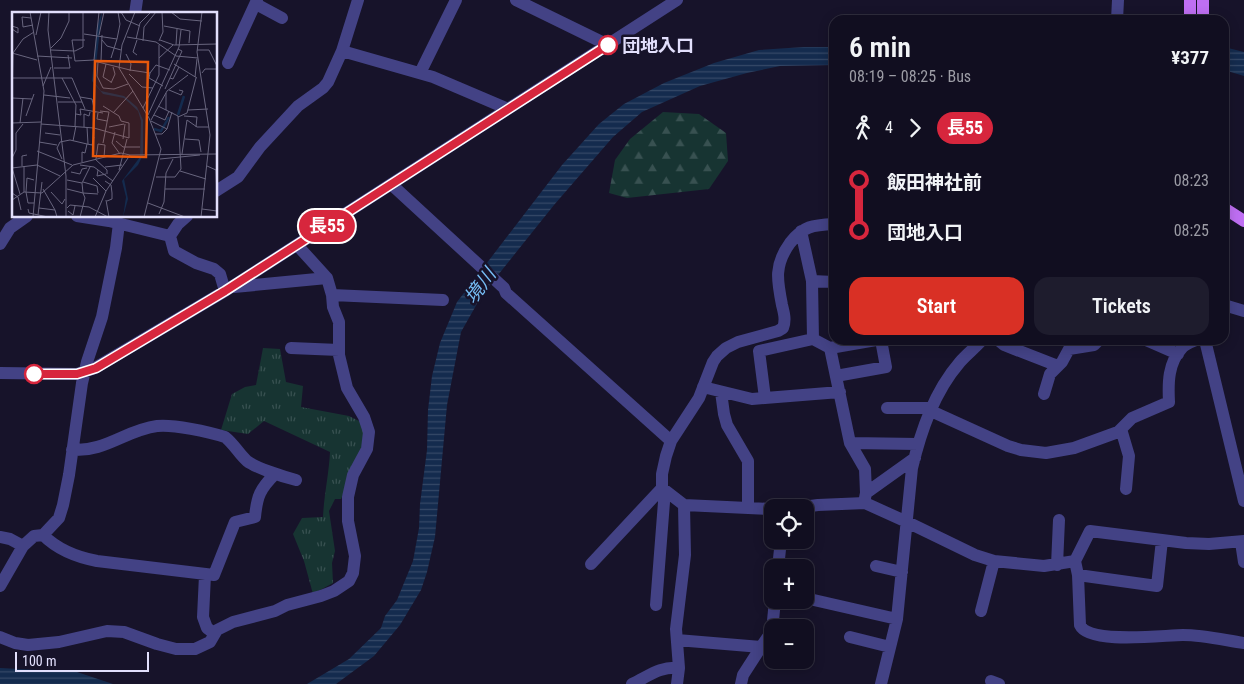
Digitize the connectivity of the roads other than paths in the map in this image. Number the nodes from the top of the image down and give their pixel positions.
1 (358, 0) edge
2 (456, 0) edge
3 (516, 0) edge
4 (677, 0) edge
5 (1118, 0) edge
6 (1190, 0) edge
7 (1203, 0) edge
8 (257, 2) edge
9 (1117, 15) edge
10 (1190, 15) edge
11 (1203, 15) edge
12 (282, 18) dead end
13 (608, 45) junction
14 (342, 51) junction
15 (228, 63) dead end
16 (420, 73) junction
17 (508, 110) junction
18 (392, 185) junction
19 (218, 190) edge
20 (1229, 211) edge
21 (23, 218) edge
22 (94, 218) edge
23 (185, 218) edge
24 (112, 220) edge
25 (1244, 221) edge
26 (829, 224) edge
27 (801, 231) junction
28 (170, 236) junction
29 (0, 244) edge
30 (297, 245) junction
31 (327, 278) junction
32 (812, 281) junction
33 (829, 282) edge
34 (228, 289) junction
35 (332, 295) junction
36 (443, 300) dead end
37 (1229, 306) edge
38 (1244, 311) edge
39 (813, 339) junction
40 (847, 345) edge
41 (882, 345) edge
42 (977, 345) edge
43 (1004, 345) edge
44 (1094, 345) edge
45 (1157, 345) edge
46 (1186, 345) edge
47 (1206, 345) edge
48 (291, 348) dead end
49 (830, 348) junction
50 (339, 350) junction
51 (1178, 354) junction
52 (1058, 366) junction
53 (0, 373) edge
54 (84, 373) junction
55 (836, 376) junction
56 (703, 387) junction
57 (721, 392) junction
58 (840, 392) junction
59 (1044, 394) dead end
60 (765, 398) junction
61 (888, 408) dead end
62 (932, 410) junction
63 (1121, 429) junction
64 (671, 441) junction
65 (850, 443) junction
66 (918, 444) junction
67 (72, 450) junction
68 (915, 458) junction
69 (274, 474) junction
70 (296, 480) dead end
71 (662, 488) junction
72 (1126, 489) dead end
73 (865, 498) junction
74 (1244, 501) edge
75 (684, 505) junction
76 (814, 506) edge
77 (748, 508) junction
78 (764, 509) edge
79 (1059, 520) dead end
80 (907, 522) junction
81 (43, 535) junction
82 (0, 538) edge
83 (1162, 540) junction
84 (1243, 542) edge
85 (23, 546) junction
86 (994, 561) junction
87 (1075, 561) junction
88 (1244, 562) edge
89 (591, 564) dead end
90 (1057, 565) junction
91 (876, 566) dead end
92 (902, 572) junction
93 (205, 575) junction
94 (1078, 575) junction
95 (0, 586) edge
96 (814, 600) edge
97 (656, 605) dead end
98 (774, 609) edge
99 (981, 611) dead end
100 (897, 619) junction
101 (214, 633) junction
102 (0, 637) edge
103 (850, 637) dead end
104 (677, 640) junction
105 (1244, 643) edge
106 (761, 647) junction
107 (890, 647) junction
108 (679, 668) junction
109 (632, 684) edge
110 (677, 684) edge
111 (741, 684) edge
112 (881, 684) edge

1 - 14 street
2 - 16 street
3 - 13 street
4 - 13 street
5 - 9 street
6 - 10 main road
7 - 11 main road
8 - 12 street
8 - 15 street
13 - 17 street
14 - 16 street
14 - 19 street
16 - 17 street
17 - 18 street
18 - 30 street
18 - 64 street
20 - 25 main road
21 - 29 street
22 - 24 street
23 - 28 street
24 - 28 street
24 - 54 street
26 - 27 street
27 - 32 street
27 - 56 street
28 - 34 street
30 - 31 street
30 - 34 street
31 - 34 street
31 - 35 street
32 - 33 street
32 - 39 street
34 - 54 street
35 - 36 street
35 - 50 street
37 - 38 street
39 - 49 street
39 - 60 street
40 - 49 street
41 - 55 street
42 - 62 street
43 - 52 street
44 - 52 street
45 - 51 street
46 - 51 street
47 - 74 street
48 - 50 street
49 - 55 street
50 - 101 street
51 - 63 street
52 - 59 street
53 - 54 street
54 - 67 street
55 - 58 street
56 - 57 street
56 - 64 street
57 - 60 street
57 - 77 street
58 - 60 street
58 - 65 street
61 - 62 street
62 - 63 street
62 - 66 street
63 - 72 street
64 - 71 street
65 - 66 street
65 - 73 street
66 - 68 street
67 - 69 street
67 - 81 street
68 - 73 street
68 - 80 street
69 - 70 street
69 - 93 street
71 - 75 street
71 - 89 street
71 - 97 street
73 - 76 street
73 - 80 street
75 - 77 street
75 - 104 street
77 - 78 street
79 - 90 street
80 - 86 street
80 - 92 street
81 - 85 street
81 - 93 street
82 - 85 street
83 - 84 street
83 - 87 street
83 - 94 street
84 - 88 street
85 - 95 street
86 - 90 street
86 - 99 street
87 - 90 street
87 - 94 street
91 - 92 street
92 - 100 street
93 - 101 street
94 - 105 street
96 - 100 street
98 - 106 street
100 - 107 street
101 - 102 street
103 - 107 street
104 - 106 street
104 - 108 street
106 - 111 street
107 - 112 street
108 - 109 street
108 - 110 street

